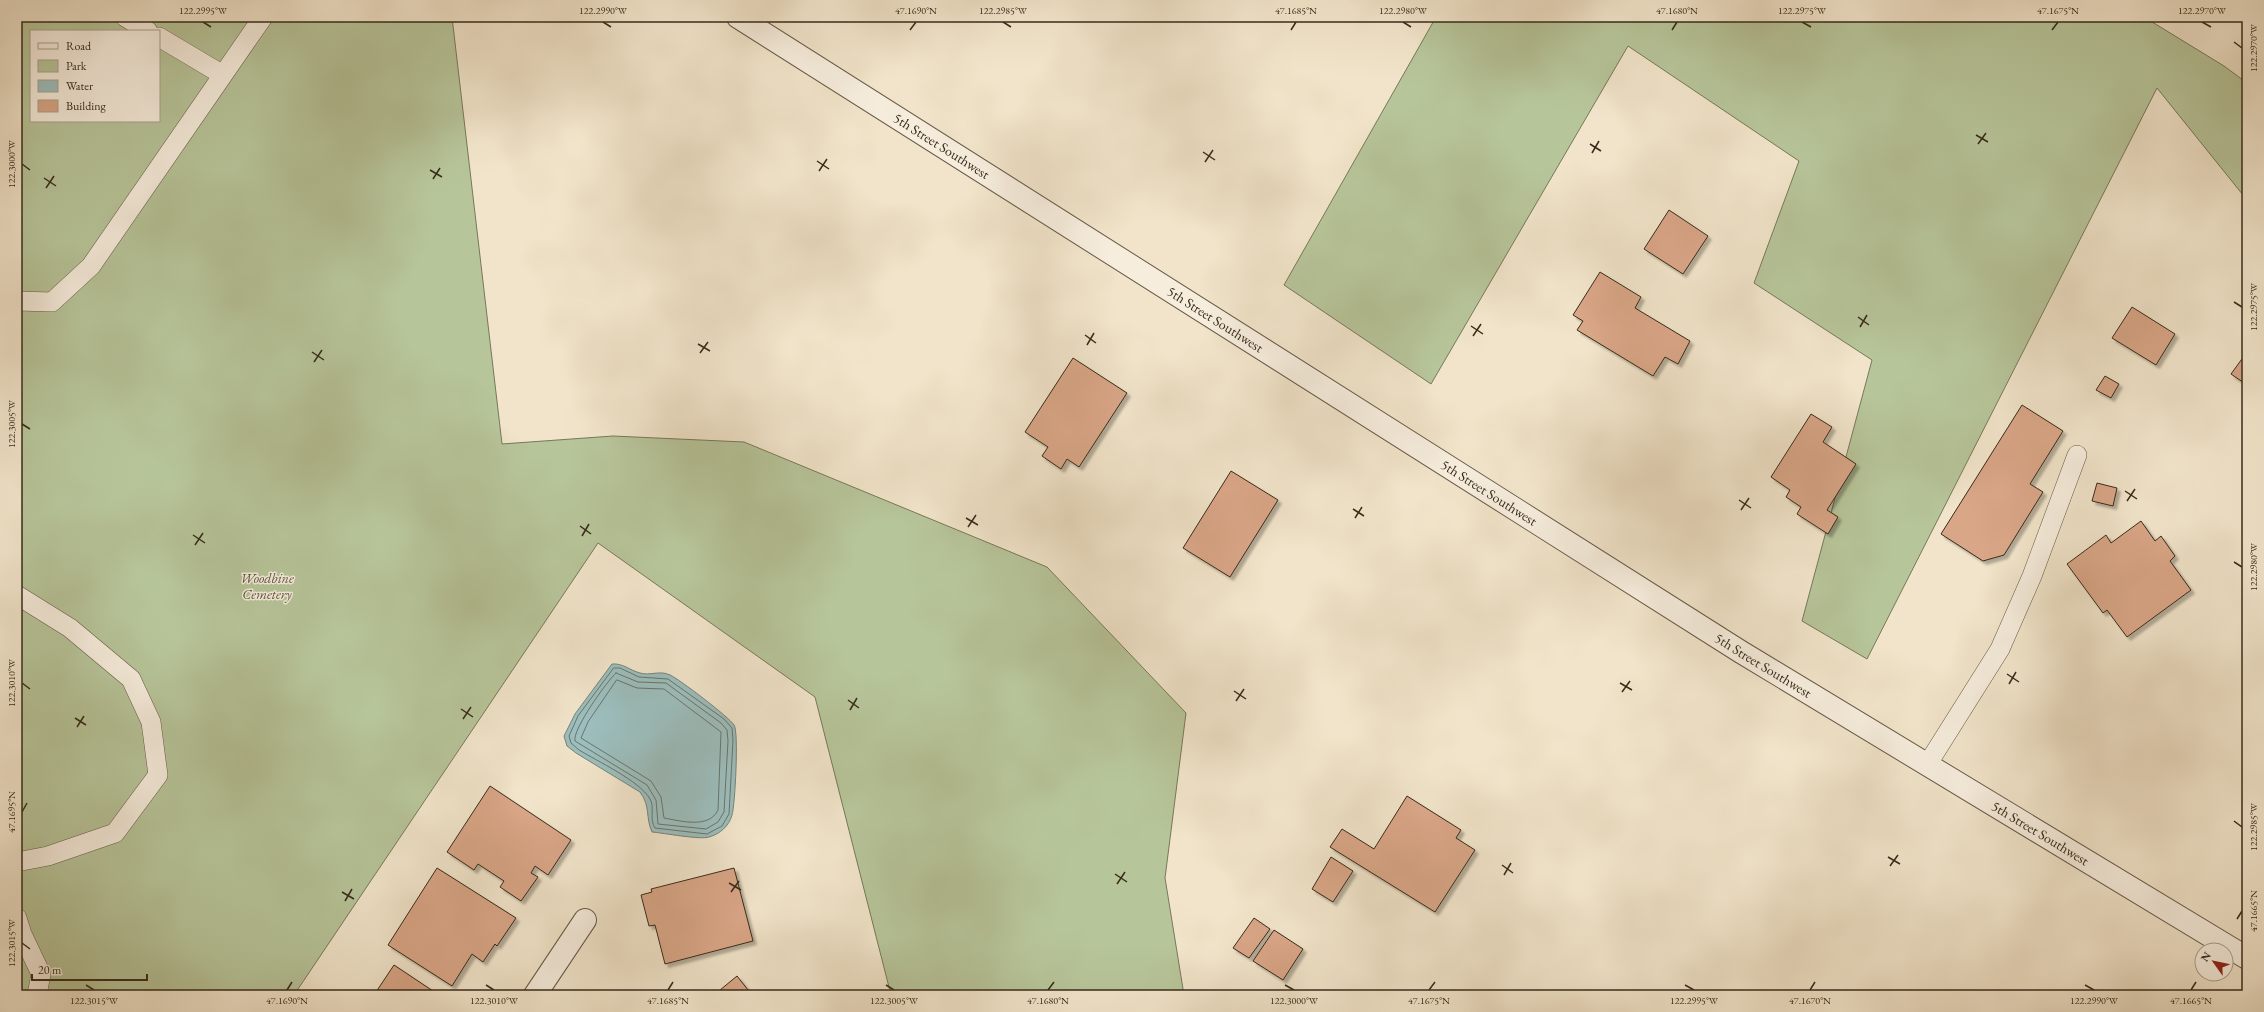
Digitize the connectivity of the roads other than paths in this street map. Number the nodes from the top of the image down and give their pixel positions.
1 (125, 17) edge
2 (263, 17) edge
3 (738, 17) edge
4 (146, 30) edge
5 (160, 38) edge
6 (223, 75) junction
7 (17, 301) edge
8 (2077, 455) dead end
9 (17, 595) edge
10 (1926, 765) junction
11 (17, 862) edge
12 (17, 918) edge
13 (586, 920) dead end
14 (2247, 958) edge
15 (38, 995) edge
16 (535, 995) edge

1 - 4 lane
2 - 6 lane
3 - 10 street, 5th Street Southwest
5 - 6 lane
6 - 7 lane
8 - 10 lane
9 - 11 lane
10 - 14 street, 5th Street Southwest
12 - 15 lane
13 - 16 street

